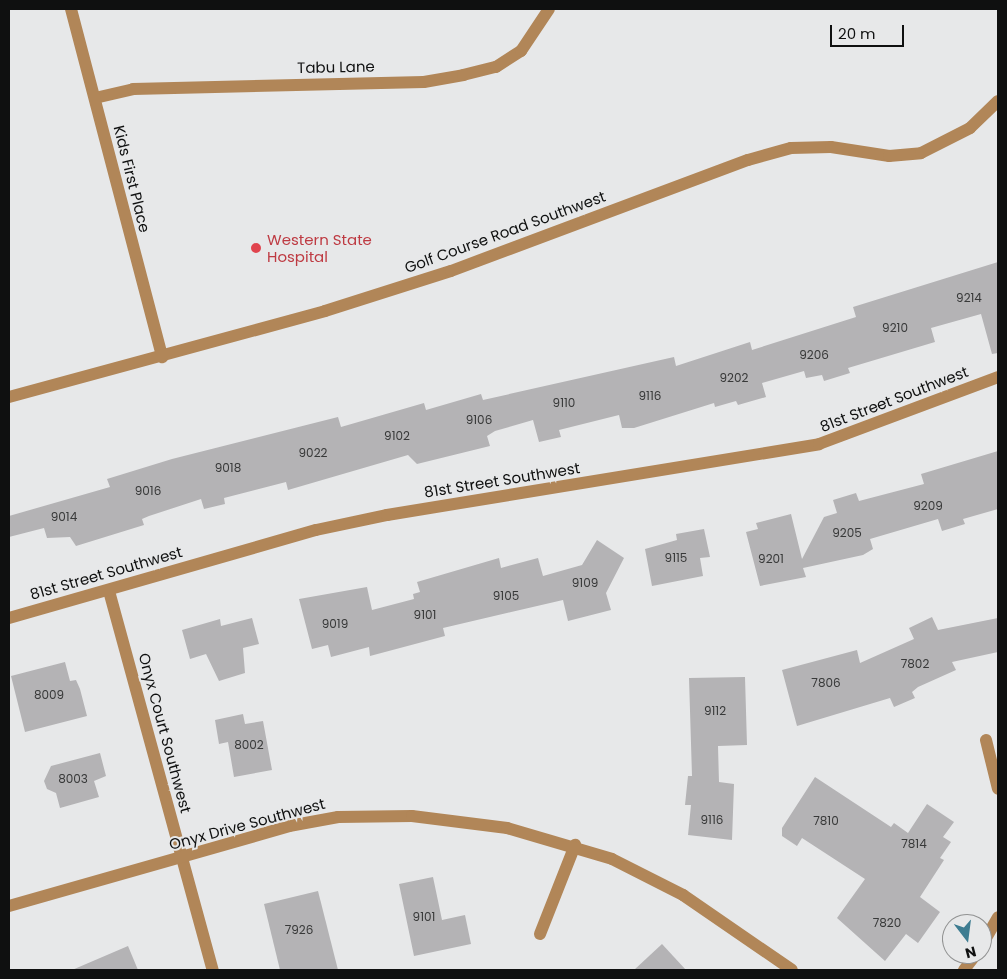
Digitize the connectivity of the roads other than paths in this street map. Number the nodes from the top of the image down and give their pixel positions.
1 (71, 9) edge
2 (549, 9) edge
3 (95, 98) junction
4 (998, 101) edge
5 (162, 357) junction
6 (998, 377) edge
7 (9, 397) edge
8 (109, 590) junction
9 (9, 618) edge
10 (986, 740) dead end
11 (998, 789) edge
12 (576, 846) junction
13 (182, 857) junction
14 (9, 906) edge
15 (540, 934) dead end
16 (213, 970) edge
17 (792, 970) edge

1 - 3 street, Kids First Place
2 - 3 street, Tabu Lane
3 - 5 street, Kids First Place
4 - 5 street, Golf Course Road Southwest
5 - 7 street, Golf Course Road Southwest
6 - 8 street, 81st Street Southwest
8 - 9 street, 81st Street Southwest
8 - 13 street, Onyx Court Southwest
10 - 11 street
12 - 13 street, Onyx Drive Southwest
12 - 15 street
12 - 17 street, Onyx Drive Southwest
13 - 14 street, Onyx Drive Southwest
13 - 16 street, Onyx Court Southwest

